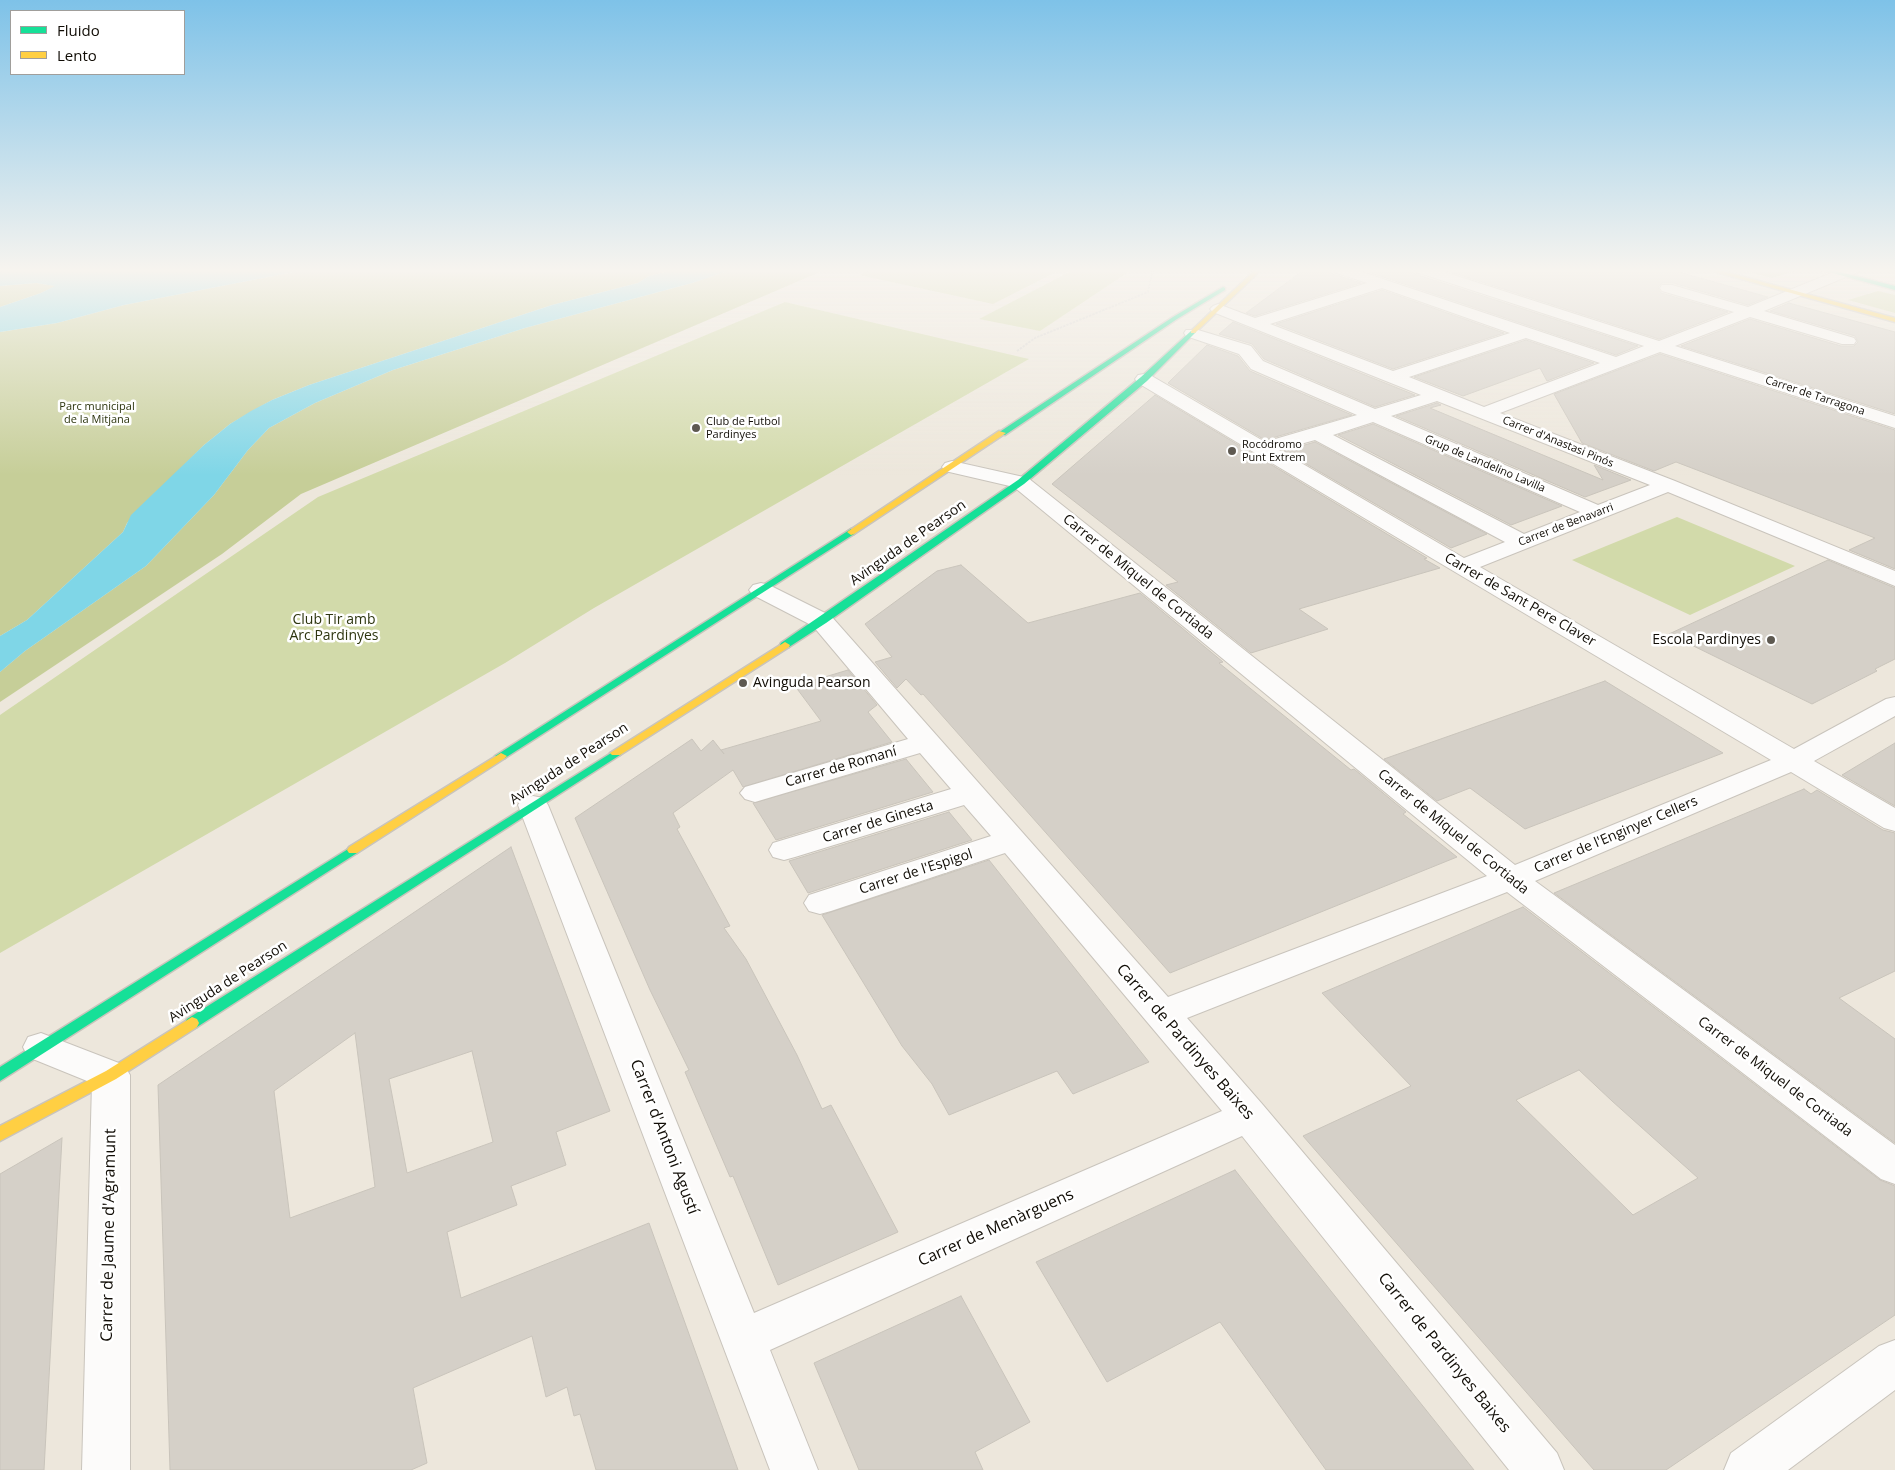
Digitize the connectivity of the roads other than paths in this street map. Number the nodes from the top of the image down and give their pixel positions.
1 (1146, 338) edge
2 (1186, 338) edge
3 (1206, 338) edge
4 (1293, 338) edge
5 (1512, 338) edge
6 (1540, 338) edge
7 (1633, 338) edge
8 (1681, 338) edge
9 (1836, 338) edge
10 (1848, 341) dead end
11 (1659, 346) junction
12 (1320, 348) junction
13 (1118, 356) junction
14 (1617, 363) junction
15 (1257, 365) junction
16 (1087, 376) junction
17 (1108, 376) dead end
18 (1133, 377) junction
19 (1393, 377) junction
20 (1438, 395) junction
21 (1895, 402) edge
22 (1484, 412) junction
23 (1868, 413) junction
24 (1371, 415) junction
25 (1895, 422) edge
26 (1317, 434) junction
27 (1262, 449) junction
28 (952, 467) junction
29 (1021, 482) junction
30 (1668, 485) junction
31 (1599, 513) junction
32 (1522, 542) junction
33 (1463, 566) junction
34 (1895, 579) edge
35 (762, 590) junction
36 (822, 621) junction
37 (1895, 705) edge
38 (927, 742) junction
39 (1793, 760) junction
40 (755, 793) dead end
41 (971, 793) junction
42 (533, 805) junction
43 (1895, 821) edge
44 (1012, 840) junction
45 (784, 850) dead end
46 (1511, 880) junction
47 (820, 903) dead end
48 (1162, 1014) junction
49 (41, 1047) junction
50 (0, 1075) edge
51 (111, 1075) junction
52 (1249, 1116) junction
53 (0, 1134) edge
54 (1895, 1167) edge
55 (743, 1340) junction
56 (1895, 1362) edge
57 (106, 1470) edge
58 (794, 1470) edge
59 (1540, 1470) edge
60 (1748, 1470) edge

1 - 13 street
2 - 18 street, Avinguda de Pearson
3 - 15 street, Grup de Landelino Lavilla
4 - 12 street, Carrer d'Anastasi Pinós
5 - 19 street
6 - 14 street
7 - 11 street, Carrer de Tarragona
8 - 11 street
9 - 10 street
11 - 14 street
11 - 23 street, Carrer de Tarragona
12 - 15 street
12 - 19 street, Carrer d'Anastasi Pinós
13 - 16 street
13 - 18 street
14 - 22 street
15 - 24 street, Grup de Landelino Lavilla
16 - 17 street
16 - 28 street
18 - 27 street, Carrer de Sant Pere Claver
18 - 29 street, Avinguda de Pearson
19 - 20 street, Carrer d'Anastasi Pinós
20 - 22 street, Carrer d'Anastasi Pinós
20 - 24 street
21 - 23 street
22 - 30 street, Carrer d'Anastasi Pinós
23 - 25 street, Carrer de Tarragona
24 - 26 street
24 - 31 street, Grup de Landelino Lavilla
26 - 27 street
26 - 32 street
27 - 33 street, Carrer de Sant Pere Claver
28 - 29 street
28 - 35 street
29 - 36 street, Avinguda de Pearson
29 - 46 street, Carrer de Miquel de Cortiada
30 - 31 street, Carrer de Benavarri
30 - 34 street, Carrer d'Anastasi Pinós
31 - 32 street, Carrer de Benavarri
32 - 33 street, Carrer de Benavarri
33 - 39 street, Carrer de Sant Pere Claver
35 - 36 street
35 - 49 street
36 - 38 street, Carrer de Pardinyes Baixes
36 - 42 street, Avinguda de Pearson
37 - 39 street, Carrer de l'Enginyer Cellers
38 - 40 street, Carrer de Romaní
38 - 41 street, Carrer de Pardinyes Baixes
39 - 43 street, Carrer de Sant Pere Claver
39 - 46 street, Carrer de l'Enginyer Cellers
41 - 44 street, Carrer de Pardinyes Baixes
41 - 45 street, Carrer de Ginesta
42 - 51 street, Avinguda de Pearson
42 - 55 street, Carrer d'Antoni Agustí
44 - 47 street, Carrer de l'Espigol
44 - 48 street, Carrer de Pardinyes Baixes
46 - 48 street, Carrer de l'Enginyer Cellers
46 - 54 street, Carrer de Miquel de Cortiada
48 - 52 street, Carrer de Pardinyes Baixes
49 - 50 street
49 - 51 street
51 - 53 street, Avinguda de Pearson
51 - 57 street, Carrer de Jaume d'Agramunt
52 - 55 street, Carrer de Menàrguens
52 - 59 street, Carrer de Pardinyes Baixes
55 - 58 street, Carrer d'Antoni Agustí
56 - 60 street

